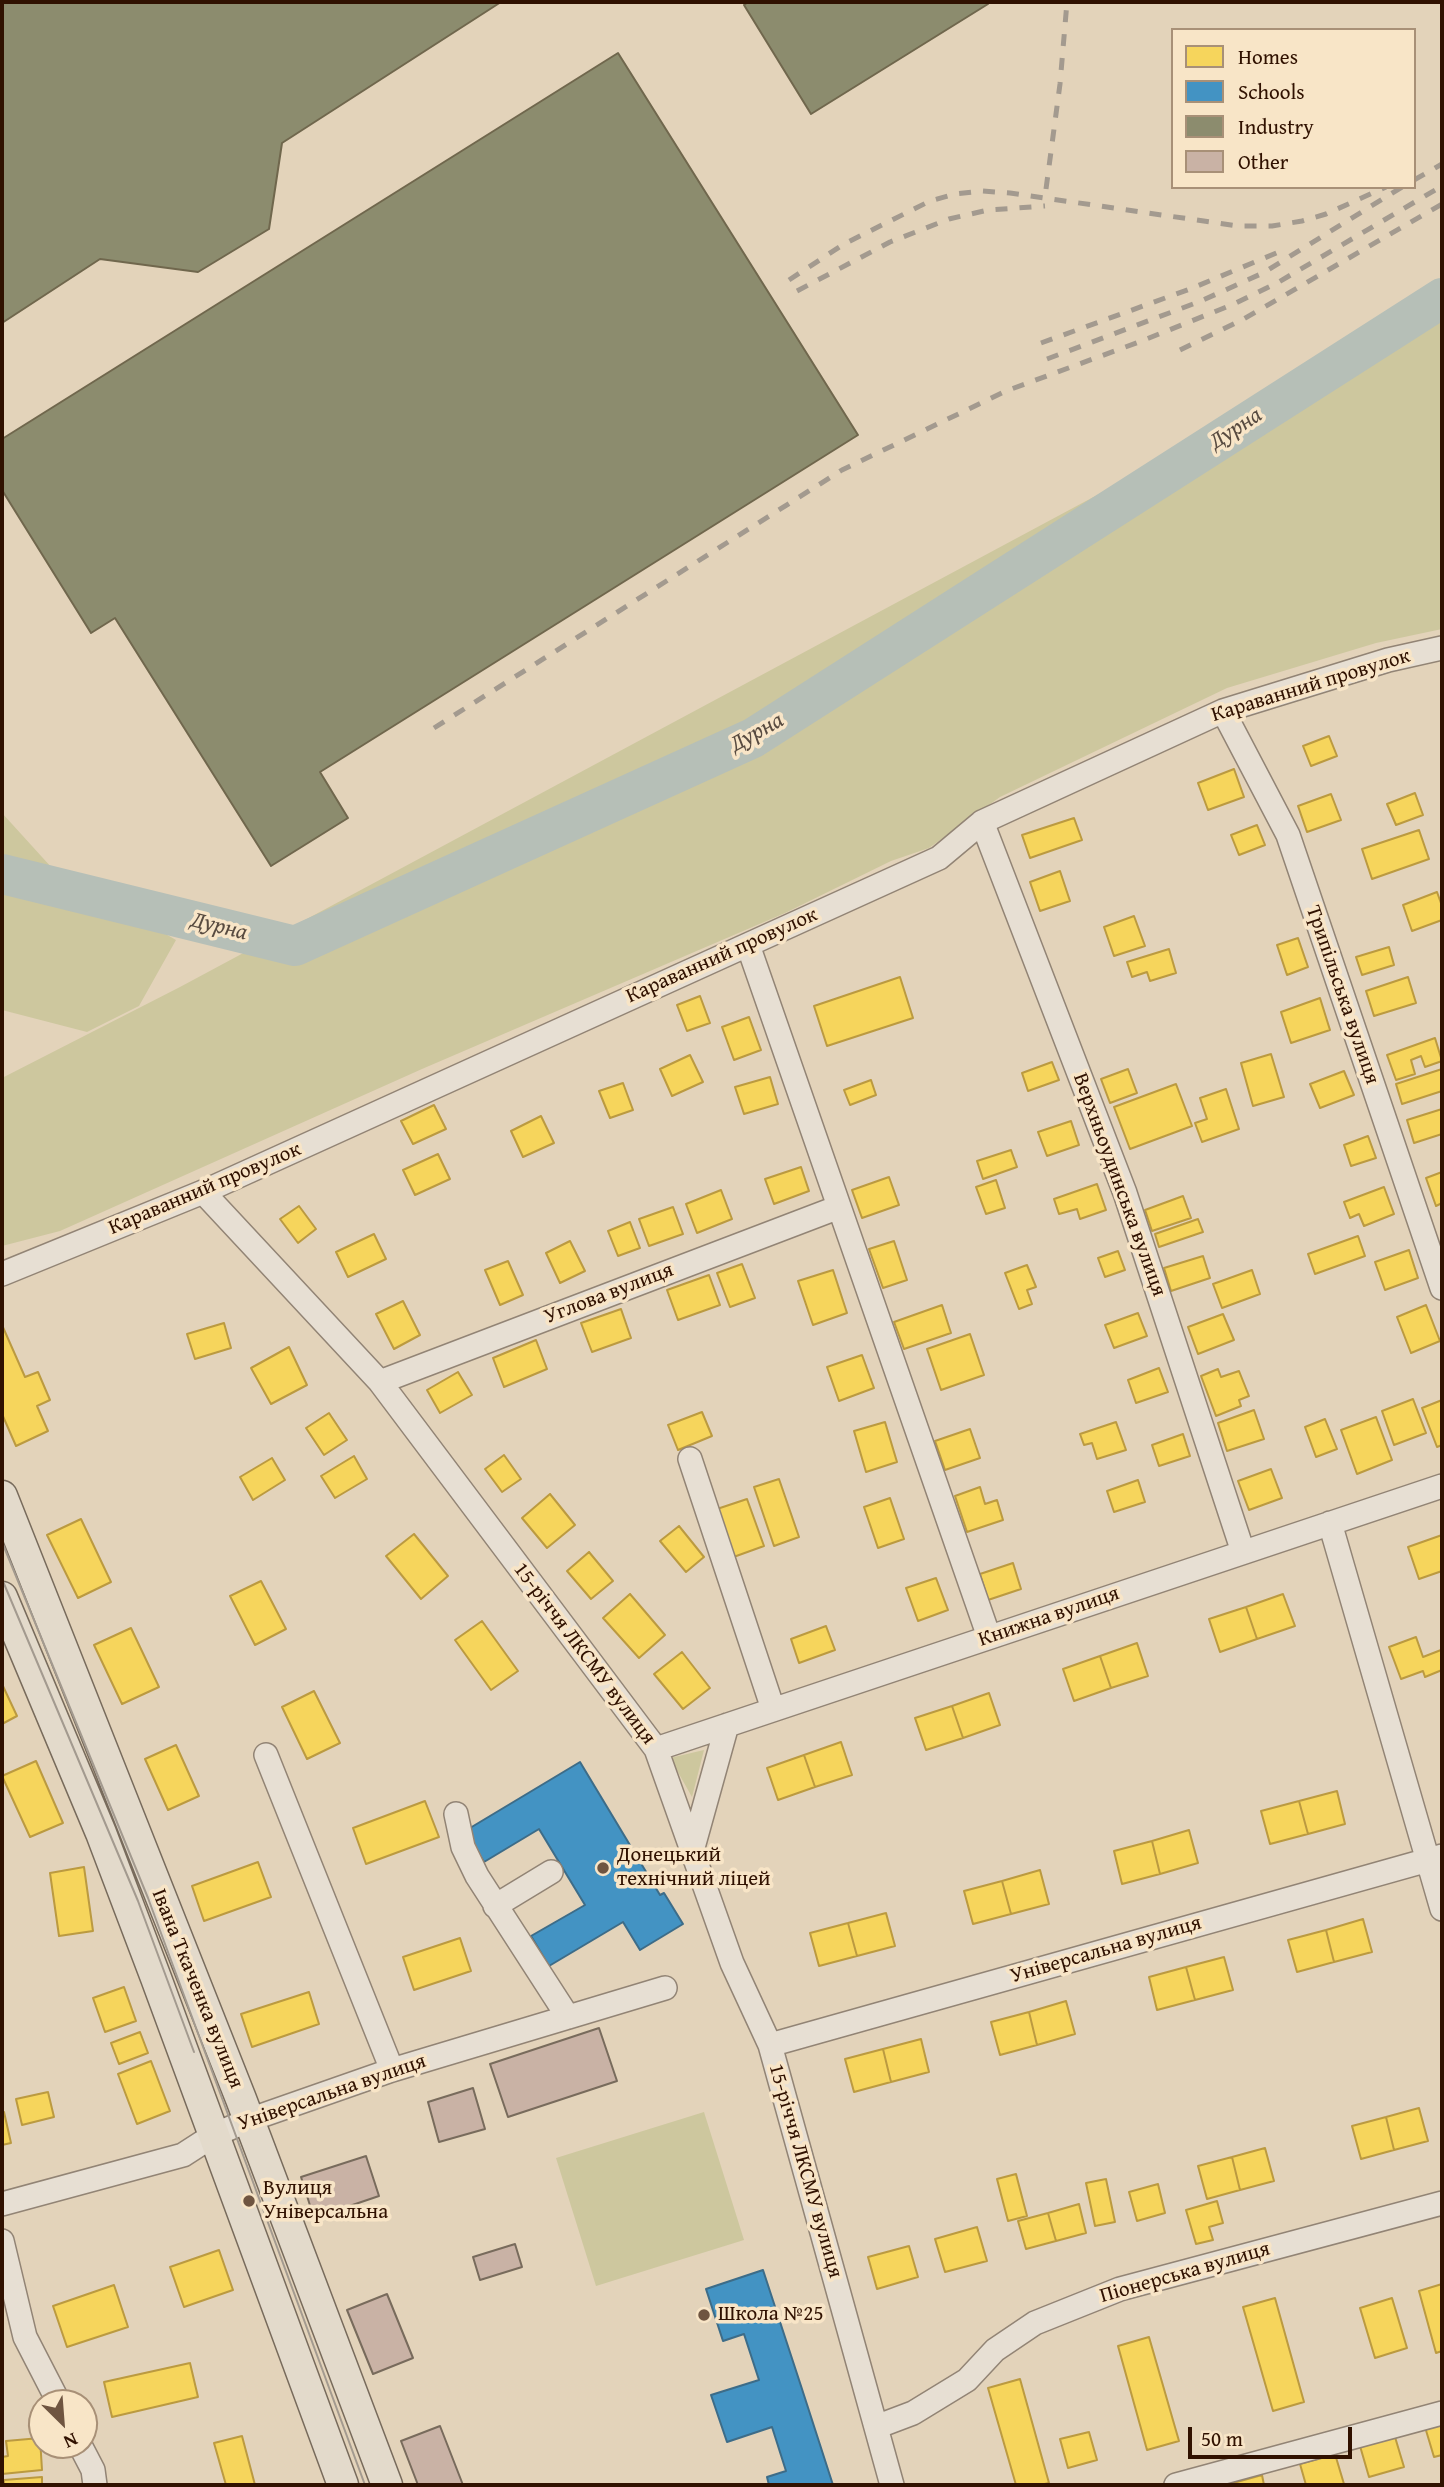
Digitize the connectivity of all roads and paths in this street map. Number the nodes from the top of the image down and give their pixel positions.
1 (1442, 648) edge
2 (1223, 711) junction
3 (982, 822) junction
4 (748, 945) junction
5 (203, 1192) junction
6 (839, 1207) junction
7 (2, 1274) edge
8 (1442, 1287) edge
9 (380, 1382) junction
10 (690, 1459) dead end
11 (1442, 1486) edge
12 (2, 1496) edge
13 (1330, 1523) junction
14 (1243, 1552) junction
15 (2, 1597) edge
16 (989, 1637) junction
17 (773, 1709) junction
18 (727, 1725) junction
19 (656, 1749) junction
20 (267, 1755) dead end
21 (456, 1814) dead end
22 (692, 1851) junction
23 (1435, 1858) edge
24 (551, 1872) dead end
25 (495, 1906) junction
26 (1442, 1909) edge
27 (665, 1987) dead end
28 (568, 2017) junction
29 (770, 2045) junction
30 (392, 2070) junction
31 (249, 2120) junction
32 (214, 2136) junction
33 (1442, 2203) edge
34 (2, 2204) edge
35 (2, 2241) edge
36 (52, 2389) edge
37 (1442, 2413) edge
38 (876, 2427) junction
39 (87, 2459) edge
40 (95, 2485) edge
41 (343, 2485) edge
42 (387, 2485) edge
43 (892, 2485) edge
44 (1176, 2485) edge

1 - 2 street, Караванний провулок
2 - 3 street, Караванний провулок
2 - 8 street, Трипільська вулиця
3 - 4 street, Караванний провулок
3 - 14 street, Верхньоудинська вулиця
4 - 5 street, Караванний провулок
4 - 6 street
5 - 7 street, Караванний провулок
5 - 9 street, 15-річчя ЛКСМУ вулиця
6 - 9 street, Углова вулиця
6 - 16 street
9 - 19 street, 15-річчя ЛКСМУ вулиця
10 - 17 street
11 - 13 street, Книжна вулиця
12 - 31 main road, Івана Ткаченка вулиця
13 - 14 street, Книжна вулиця
13 - 23 street
14 - 16 street, Книжна вулиця
15 - 32 main road, Івана Ткаченка вулиця
16 - 17 street, Книжна вулиця
17 - 18 street, Книжна вулиця
18 - 19 street, Книжна вулиця
18 - 22 street
19 - 22 street, 15-річчя ЛКСМУ вулиця
20 - 30 street
21 - 25 street
22 - 29 street, 15-річчя ЛКСМУ вулиця
23 - 26 street
23 - 29 street, Універсальна вулиця
24 - 25 street
25 - 28 street
27 - 28 street, Універсальна вулиця
28 - 30 street, Універсальна вулиця
29 - 38 street, 15-річчя ЛКСМУ вулиця
30 - 31 street, Універсальна вулиця
31 - 32 street, Універсальна вулиця
31 - 42 main road, Івана Ткаченка вулиця
32 - 34 street, Універсальна вулиця
32 - 41 main road, Івана Ткаченка вулиця
33 - 38 street, Піонерська вулиця
35 - 36 street
37 - 44 street
38 - 43 street, 15-річчя ЛКСМУ вулиця
39 - 40 street

